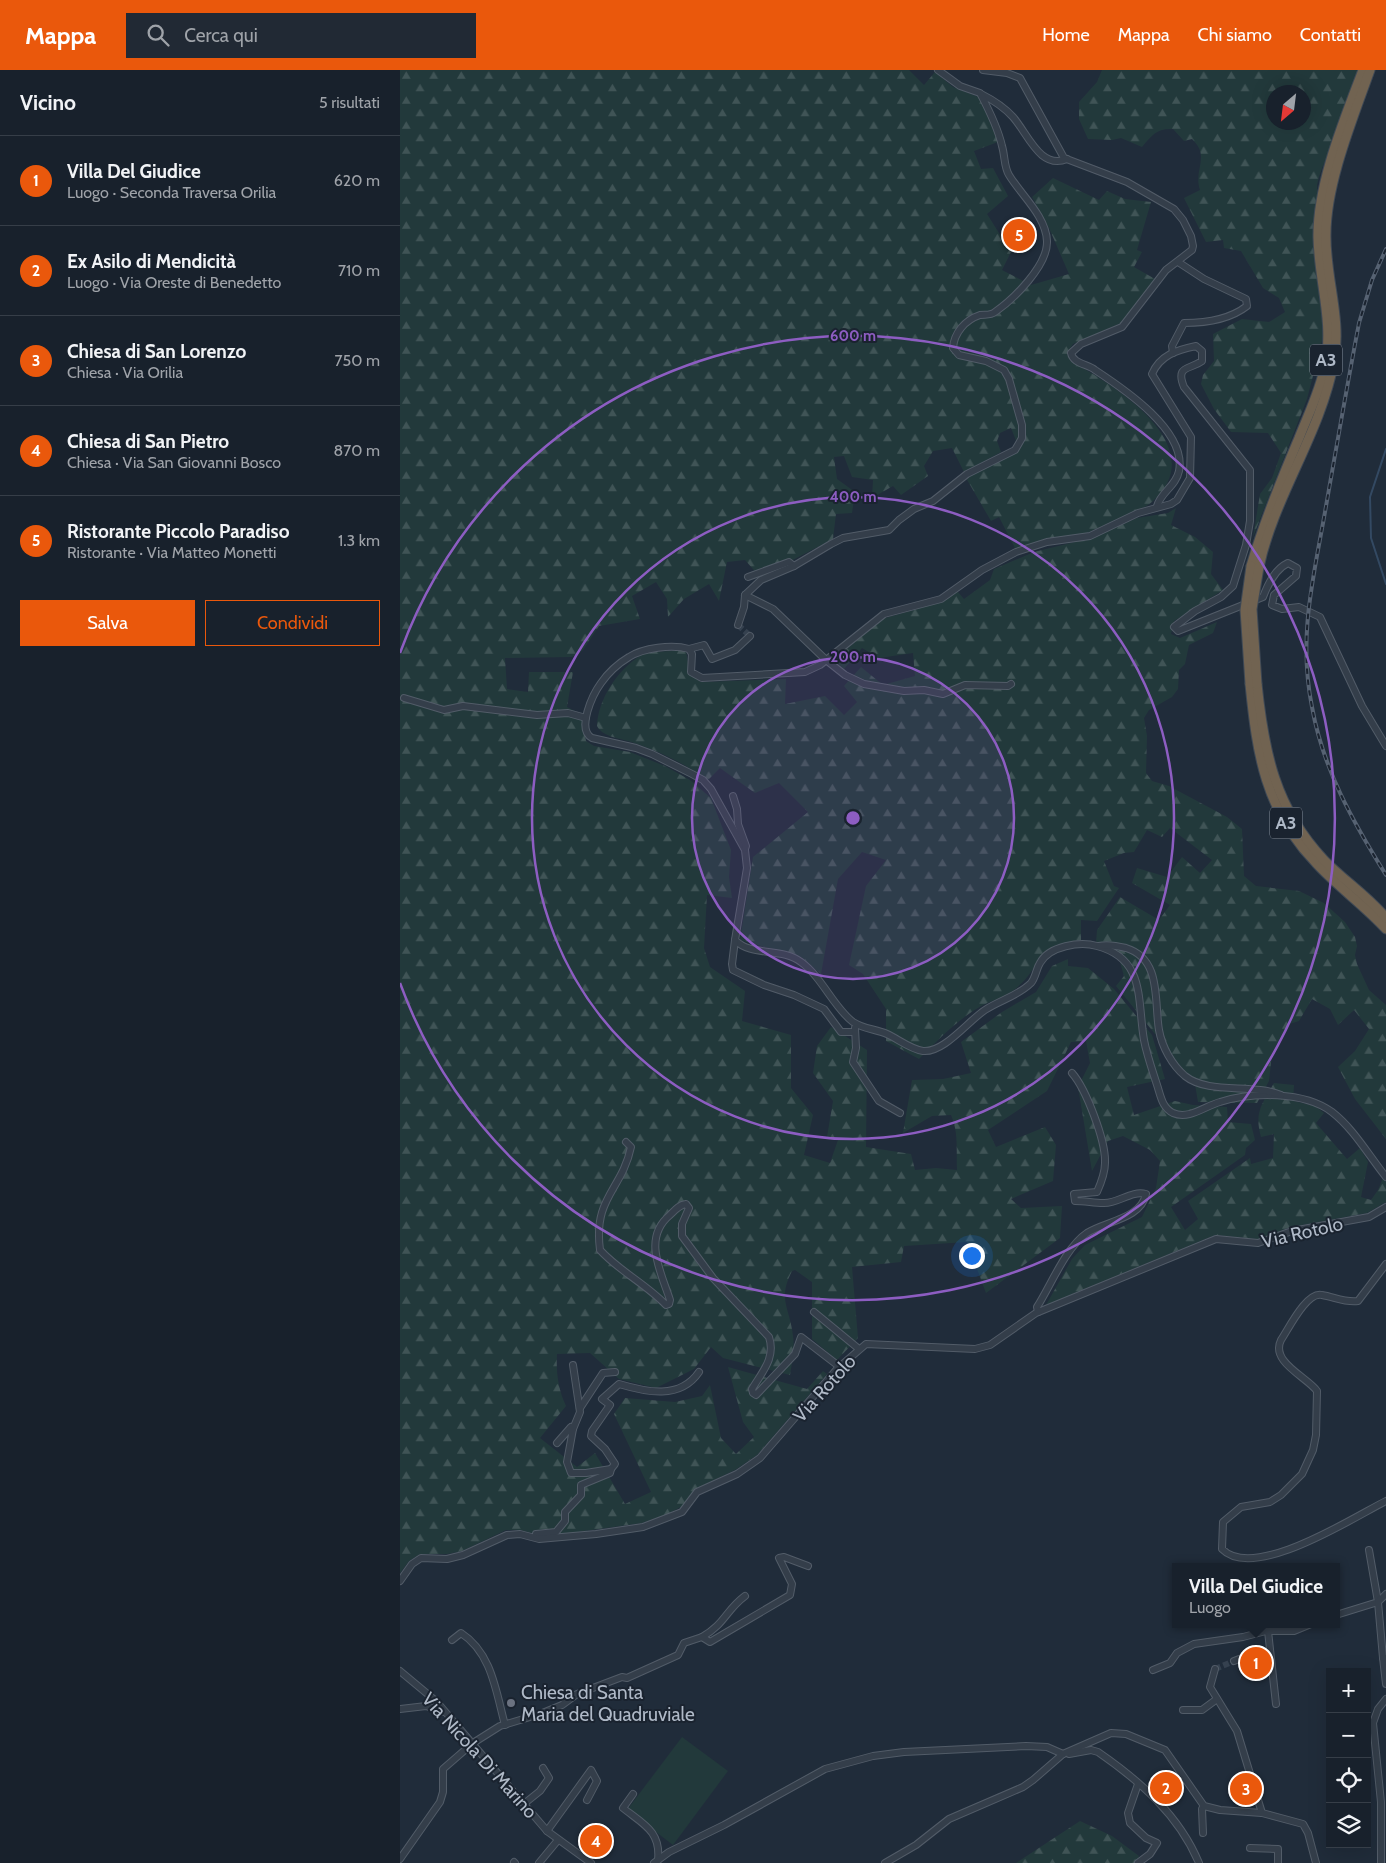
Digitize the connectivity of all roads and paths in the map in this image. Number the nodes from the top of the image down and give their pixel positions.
1 (938, 70) edge
2 (983, 70) edge
3 (1363, 70) edge
4 (1370, 70) edge
5 (980, 94) junction
6 (1341, 146) junction
7 (1067, 159) junction
8 (1178, 262) junction
9 (1173, 352) junction
10 (1157, 506) junction
11 (794, 566) junction
12 (748, 577) dead end
13 (745, 595) junction
14 (738, 625) dead end
15 (750, 636) dead end
16 (689, 649) junction
17 (826, 660) junction
18 (1012, 684) dead end
19 (1253, 684) junction
20 (404, 698) dead end
21 (586, 718) junction
22 (1386, 746) edge
23 (733, 796) dead end
24 (745, 850) junction
25 (1386, 918) edge
26 (1386, 929) edge
27 (735, 940) junction
28 (1098, 946) junction
29 (854, 1022) junction
30 (855, 1032) junction
31 (1072, 1073) dead end
32 (1283, 1097) junction
33 (900, 1113) dead end
34 (626, 1142) dead end
35 (1386, 1178) edge
36 (1386, 1207) edge
37 (1386, 1264) edge
38 (814, 1312) dead end
39 (1038, 1312) junction
40 (859, 1349) junction
41 (573, 1365) dead end
42 (840, 1367) junction
43 (615, 1372) dead end
44 (699, 1372) dead end
45 (580, 1408) junction
46 (573, 1429) junction
47 (556, 1443) dead end
48 (611, 1469) junction
49 (1386, 1501) edge
50 (525, 1535) junction
51 (1369, 1550) dead end
52 (808, 1566) dead end
53 (400, 1581) edge
54 (1386, 1594) edge
55 (745, 1596) dead end
56 (1378, 1602) junction
57 (1340, 1614) edge
58 (1301, 1628) edge
59 (1268, 1631) junction
60 (702, 1637) junction
61 (452, 1640) dead end
62 (1385, 1654) edge
63 (1248, 1656) dead end
64 (1234, 1661) tunnel mouth
65 (1215, 1669) dead end
66 (1153, 1670) dead end
67 (400, 1671) edge
68 (1386, 1684) edge
69 (1216, 1699) junction
70 (1386, 1699) edge
71 (1276, 1704) dead end
72 (400, 1709) edge
73 (1183, 1710) dead end
74 (447, 1714) junction
75 (506, 1725) junction
76 (472, 1743) junction
77 (1062, 1754) junction
78 (543, 1768) dead end
79 (1138, 1784) junction
80 (633, 1794) dead end
81 (587, 1800) dead end
82 (524, 1803) junction
83 (1204, 1806) junction
84 (1262, 1812) junction
85 (547, 1831) junction
86 (1203, 1833) dead end
87 (558, 1840) junction
88 (1250, 1848) dead end
89 (400, 1859) edge
90 (656, 1861) edge
91 (539, 1863) edge
92 (592, 1863) edge
93 (885, 1863) edge
94 (1138, 1863) edge
95 (1198, 1863) edge
96 (1278, 1863) edge
97 (1316, 1863) edge
98 (1381, 1863) edge

1 - 5 street
2 - 7 street
3 - 6 highway, A3
4 - 6 highway, A3
5 - 7 street
5 - 11 street
6 - 19 highway, A3, bridge
7 - 8 street
8 - 9 street
8 - 10 street
9 - 10 street
9 - 22 street
10 - 17 street
11 - 12 street
11 - 13 street
13 - 14 street
13 - 17 street
15 - 16 street
16 - 17 street
16 - 21 street
17 - 18 street
19 - 25 highway, A3
19 - 26 highway, A3
20 - 21 street
21 - 24 street
23 - 24 street
24 - 27 street
27 - 29 street
27 - 30 street
28 - 29 street
28 - 32 street
28 - 32 street
29 - 30 street
30 - 33 street
31 - 39 street
32 - 35 street
34 - 42 street
36 - 39 street, Via Rotolo
37 - 49 street
38 - 40 street
39 - 40 street, Via Rotolo
40 - 42 street, Via Rotolo
41 - 45 street
42 - 50 street, Via Rotolo
43 - 45 street
44 - 48 street
45 - 46 street
46 - 47 street
46 - 48 street
48 - 50 street
50 - 53 street, Via Rotolo
51 - 56 street
52 - 60 street
54 - 56 street
55 - 60 street
56 - 57 street
56 - 62 street
58 - 59 street
59 - 66 street
59 - 71 street
60 - 75 street
61 - 75 street
62 - 68 street
63 - 64 street
65 - 69 street
67 - 74 street, Via Nicola Di Marino
69 - 73 street
69 - 84 street
70 - 98 street
72 - 74 street
74 - 76 street, Via Nicola Di Marino
75 - 76 street
76 - 82 street, Via Nicola Di Marino
76 - 89 street
77 - 79 street
77 - 83 street
77 - 90 street
77 - 93 street
78 - 82 street
79 - 94 street
79 - 95 street
80 - 90 street
81 - 85 street
82 - 85 street, Via Nicola Di Marino
83 - 84 street
83 - 86 street
84 - 97 street
85 - 87 street, Via Nicola Di Marino
87 - 91 street
87 - 92 street, Via Nicola Di Marino
88 - 96 street

